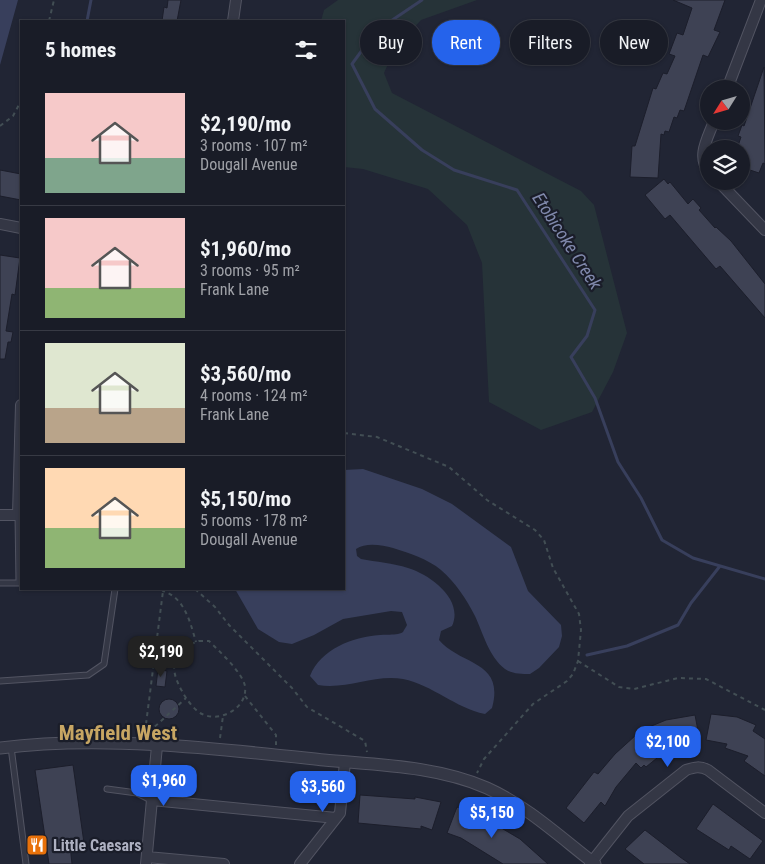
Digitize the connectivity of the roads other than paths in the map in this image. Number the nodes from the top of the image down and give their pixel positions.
1 (236, 0) edge
2 (761, 0) edge
3 (233, 20) edge
4 (730, 80) edge
5 (727, 190) edge
6 (0, 224) edge
7 (20, 228) edge
8 (765, 230) edge
9 (0, 515) edge
10 (20, 515) edge
11 (0, 583) edge
12 (20, 583) edge
13 (115, 590) edge
14 (0, 681) edge
15 (157, 746) junction
16 (6, 747) edge
17 (345, 762) junction
18 (107, 789) dead end
19 (152, 800) junction
20 (765, 812) edge
21 (336, 818) junction
22 (147, 861) edge
23 (592, 863) edge
24 (26, 864) edge
25 (224, 864) edge
26 (300, 864) edge

1 - 3 street
2 - 4 street
5 - 8 street
6 - 7 street
9 - 10 street
10 - 12 lane
11 - 12 lane
13 - 14 lane
15 - 16 street
15 - 17 street
15 - 19 street
16 - 24 lane
17 - 21 street
17 - 23 street
18 - 19 lane
19 - 21 street
19 - 22 street
20 - 23 street
21 - 26 street
22 - 25 street

